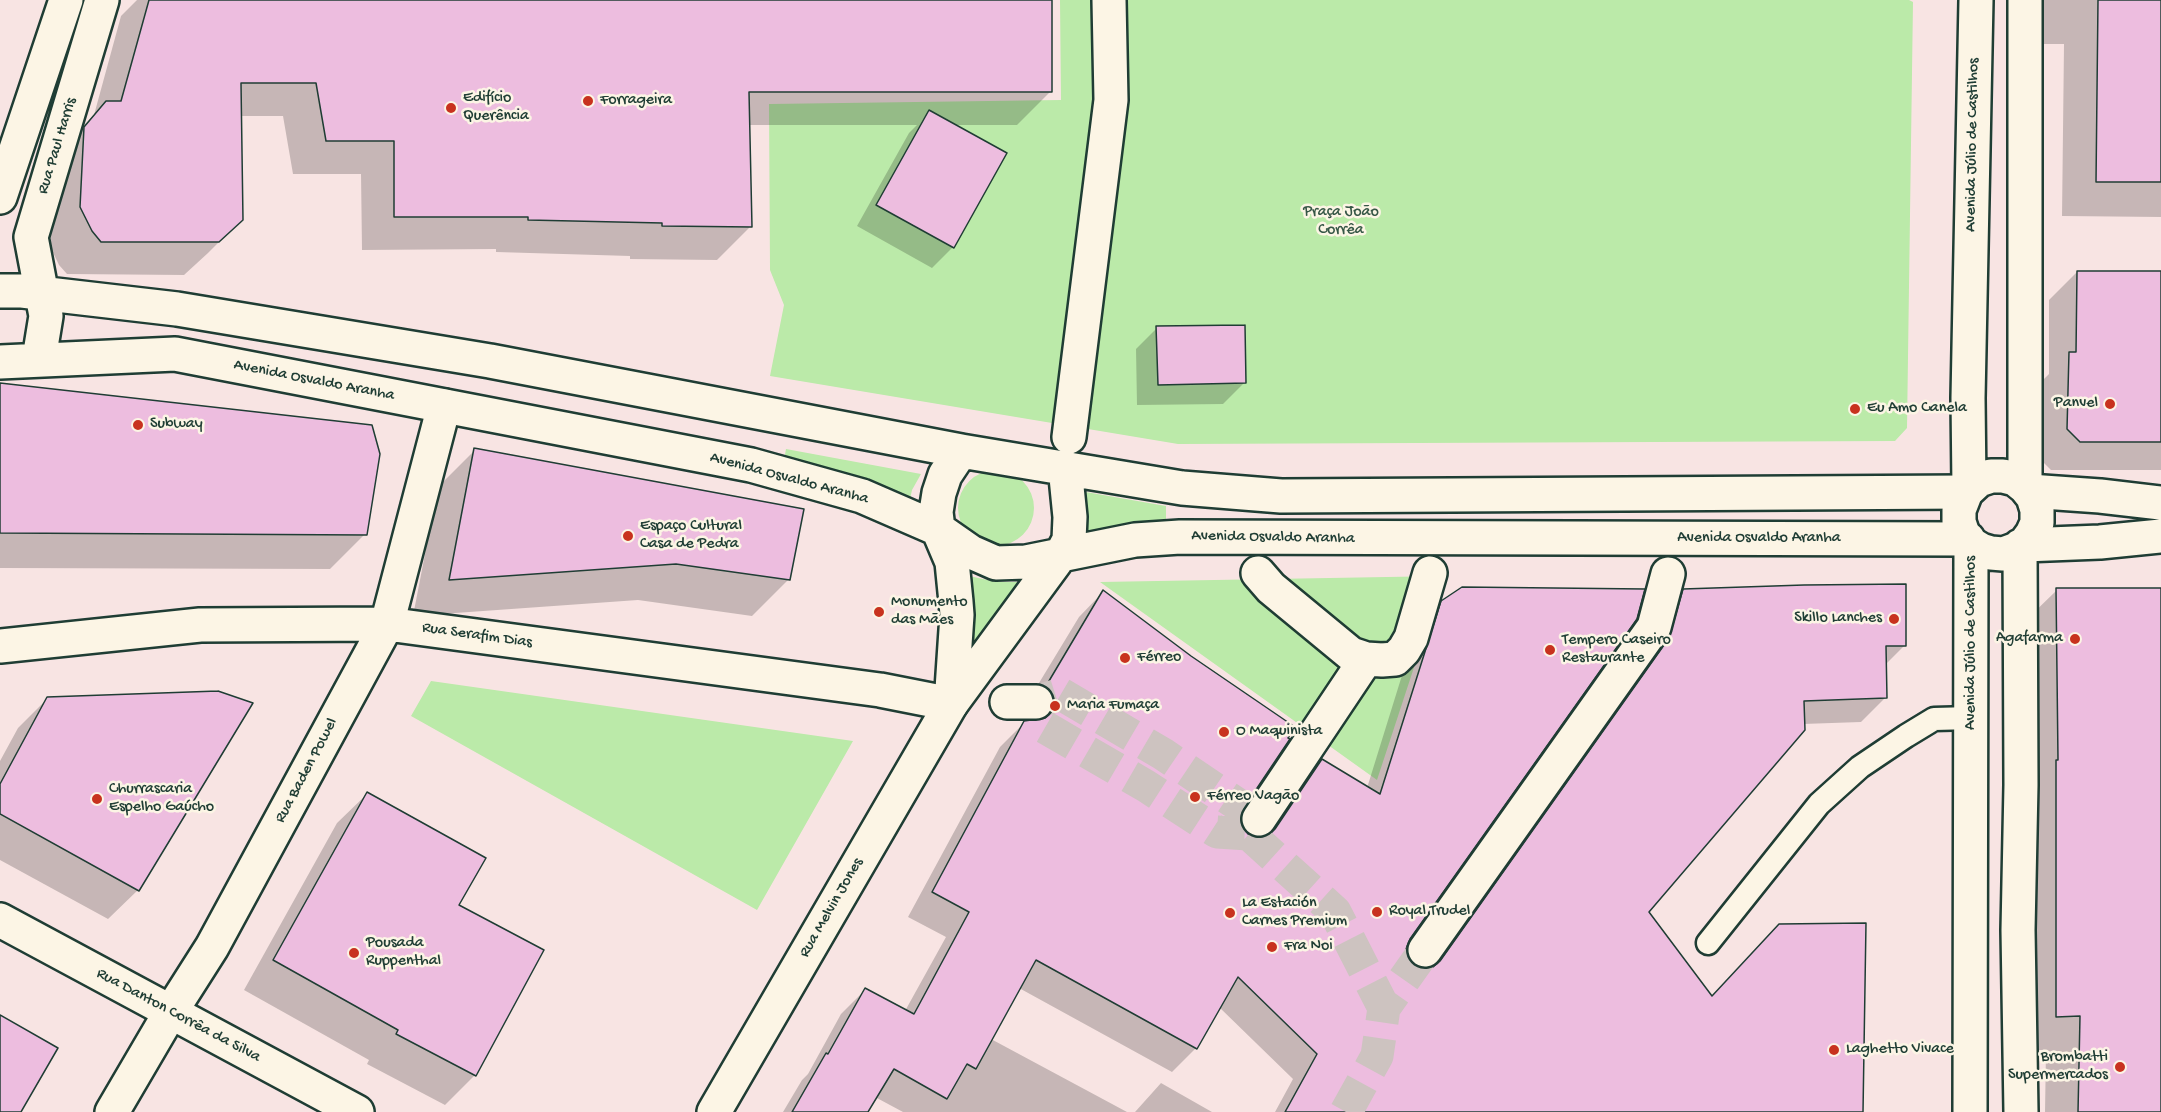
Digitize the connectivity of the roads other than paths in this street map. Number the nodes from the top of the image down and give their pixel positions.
1 (66, 0) edge
2 (102, 0) edge
3 (1109, 0) edge
4 (1976, 0) edge
5 (2025, 0) edge
6 (18, 143) junction
7 (55, 152) junction
8 (0, 197) edge
9 (0, 291) edge
10 (42, 293) junction
11 (39, 359) junction
12 (0, 363) edge
13 (444, 406) junction
14 (961, 451) junction
15 (1067, 452) junction
16 (2027, 489) junction
17 (1968, 490) junction
18 (2161, 503) edge
19 (938, 529) junction
20 (2161, 536) edge
21 (1970, 542) junction
22 (2022, 545) junction
23 (1062, 553) junction
24 (1258, 573) dead end
25 (1430, 573) dead end
26 (1668, 574) dead end
27 (387, 624) junction
28 (0, 646) edge
29 (1366, 659) junction
30 (951, 704) junction
31 (1972, 718) junction
32 (2021, 785) junction
33 (1972, 786) junction
34 (1259, 819) dead end
35 (0, 920) edge
36 (2018, 930) junction
37 (1970, 931) junction
38 (1708, 943) dead end
39 (1425, 950) tunnel mouth
40 (170, 1012) junction
41 (112, 1112) edge
42 (357, 1112) edge
43 (714, 1112) edge
44 (1970, 1112) edge
45 (2021, 1112) edge

1 - 6 street
2 - 7 street, Rua Paul Harris
3 - 15 street
4 - 17 street, Avenida Júlio de Castilhos
5 - 16 street
6 - 7 street
6 - 8 street
7 - 10 street, Rua Paul Harris
9 - 10 street
10 - 11 street, Rua Paul Harris
10 - 14 street
11 - 12 street, Avenida Osvaldo Aranha
11 - 13 street, Avenida Osvaldo Aranha
13 - 19 street, Avenida Osvaldo Aranha
13 - 27 street, Rua Baden Powel
14 - 15 street
14 - 19 street
15 - 17 street
15 - 23 street
16 - 17 street
16 - 18 street
16 - 22 street
17 - 21 street, Avenida Júlio de Castilhos
19 - 23 street, Avenida Osvaldo Aranha
19 - 30 street, Rua Melvin Jones
20 - 22 street, Avenida Osvaldo Aranha
21 - 22 street, Avenida Osvaldo Aranha
21 - 23 street, Avenida Osvaldo Aranha
21 - 31 street, Avenida Júlio de Castilhos
22 - 32 street
23 - 30 street, Rua Melvin Jones
24 - 29 street
25 - 29 street
26 - 39 street
27 - 28 street, Rua Serafim Dias
27 - 30 street, Rua Serafim Dias
27 - 40 street, Rua Baden Powel
29 - 34 street
30 - 43 street, Rua Melvin Jones
31 - 33 street, Avenida Júlio de Castilhos
31 - 38 lane
32 - 33 street
32 - 36 street
33 - 37 street, Avenida Júlio de Castilhos
35 - 40 street, Rua Danton Corrêa da Silva
36 - 37 street
36 - 45 street
37 - 44 street, Avenida Júlio de Castilhos
40 - 41 street, Rua Baden Powel
40 - 42 street, Rua Danton Corrêa da Silva

